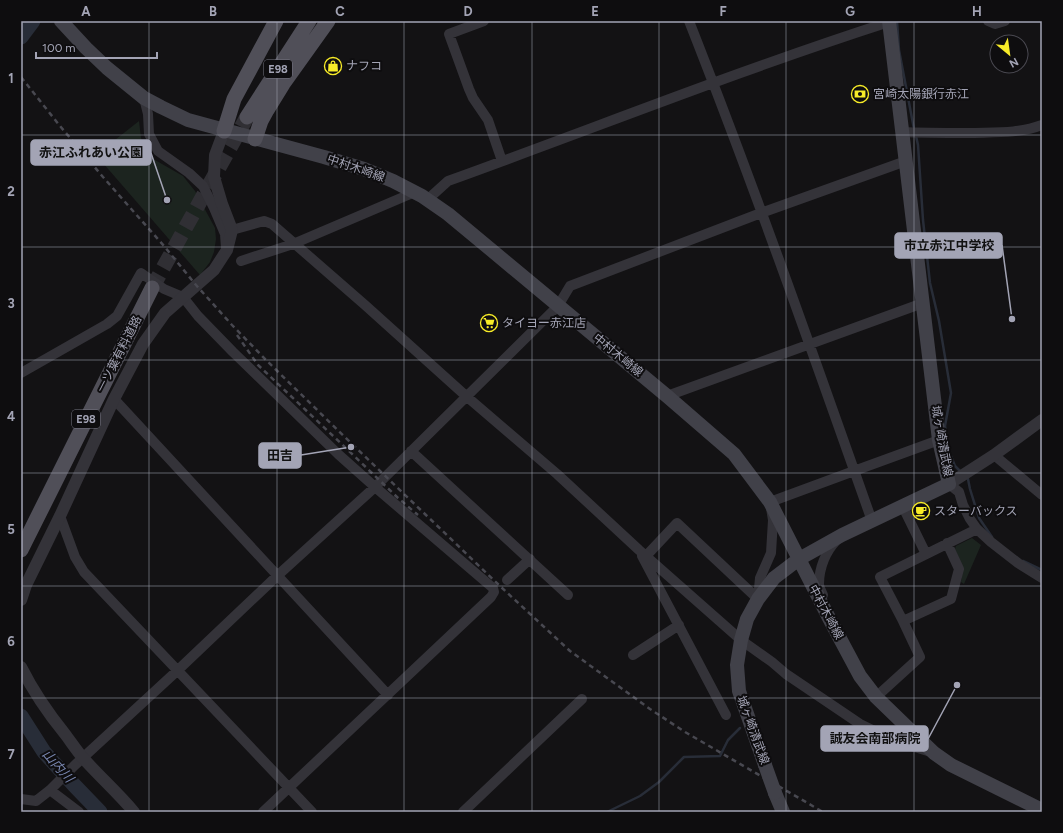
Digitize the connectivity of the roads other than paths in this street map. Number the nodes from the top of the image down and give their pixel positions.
1 (61, 21) edge
2 (276, 21) edge
3 (297, 21) edge
4 (309, 21) edge
5 (328, 21) edge
6 (484, 21) edge
7 (689, 21) edge
8 (988, 21) edge
9 (1005, 21) edge
10 (889, 22) edge
11 (713, 82) junction
12 (144, 98) junction
13 (1042, 125) edge
14 (224, 130) junction
15 (906, 132) junction
16 (255, 139) junction
17 (502, 161) junction
18 (906, 161) junction
19 (415, 192) junction
20 (428, 200) junction
21 (761, 213) junction
22 (232, 230) junction
23 (293, 244) junction
24 (227, 250) junction
25 (241, 261) dead end
26 (152, 288) tunnel mouth
27 (182, 298) junction
28 (923, 303) junction
29 (558, 306) junction
30 (809, 344) junction
31 (21, 373) edge
32 (466, 396) junction
33 (667, 396) junction
34 (114, 400) junction
35 (1041, 421) edge
36 (939, 440) junction
37 (411, 451) junction
38 (994, 455) junction
39 (854, 470) junction
40 (958, 478) junction
41 (375, 488) junction
42 (1042, 495) edge
43 (770, 502) junction
44 (903, 507) junction
45 (60, 516) junction
46 (872, 521) junction
47 (977, 529) junction
48 (842, 535) junction
49 (947, 543) junction
50 (21, 550) edge
51 (643, 553) junction
52 (926, 554) junction
53 (530, 559) junction
54 (798, 559) junction
55 (277, 576) junction
56 (1042, 578) edge
57 (507, 580) dead end
58 (568, 594) dead end
59 (758, 599) junction
60 (21, 600) edge
61 (829, 618) junction
62 (903, 621) junction
63 (679, 625) junction
64 (741, 640) junction
65 (633, 655) dead end
66 (21, 667) edge
67 (178, 670) junction
68 (388, 695) junction
69 (876, 697) junction
70 (582, 700) dead end
71 (726, 715) dead end
72 (934, 753) junction
73 (79, 761) junction
74 (53, 788) junction
75 (289, 788) junction
76 (21, 799) edge
77 (36, 801) junction
78 (21, 802) edge
79 (1042, 810) edge
80 (79, 812) edge
81 (134, 812) edge
82 (263, 812) edge
83 (312, 812) edge
84 (463, 812) edge
85 (783, 812) edge

1 - 12 main road, 中村木崎線
2 - 14 main road
3 - 4 main road, E98
5 - 16 main road
6 - 17 street
7 - 11 street
8 - 9 street
10 - 11 street
10 - 15 main road, 城ヶ崎清武線
11 - 17 street
11 - 21 street
12 - 14 main road, 中村木崎線
12 - 24 street
13 - 15 street
14 - 16 main road, 中村木崎線
14 - 22 street
15 - 18 main road, 城ヶ崎清武線
16 - 19 main road, 中村木崎線
17 - 20 street
18 - 21 street
18 - 28 main road, 城ヶ崎清武線
19 - 20 main road, 中村木崎線
19 - 23 street
20 - 29 main road, 中村木崎線
21 - 29 street
21 - 30 street
22 - 23 street
22 - 24 street
23 - 25 street
23 - 32 street
24 - 27 street
26 - 50 main road, 一ツ葉有料道路 / E98
27 - 31 street
27 - 34 street
27 - 41 street
28 - 30 street
28 - 36 main road, 城ヶ崎清武線
29 - 32 street
29 - 33 main road, 中村木崎線
30 - 33 street
30 - 39 street
32 - 37 street
32 - 51 street
33 - 43 main road, 中村木崎線
34 - 45 street
34 - 55 street
35 - 38 street
36 - 39 street
36 - 40 main road, 城ヶ崎清武線
37 - 41 street
37 - 53 street
38 - 40 street
38 - 42 street
39 - 43 street
39 - 46 street
40 - 44 main road, 城ヶ崎清武線
40 - 47 street
41 - 55 street
41 - 68 street
43 - 54 main road, 中村木崎線
43 - 59 street
44 - 46 main road, 城ヶ崎清武線
44 - 52 street
45 - 60 street
45 - 67 street
46 - 48 main road, 城ヶ崎清武線
47 - 49 street
47 - 56 street
48 - 54 main road, 城ヶ崎清武線
48 - 61 street
49 - 52 street
49 - 62 street
51 - 59 street
51 - 63 street
51 - 64 street
52 - 62 street
53 - 57 street
53 - 58 street
54 - 59 main road, 城ヶ崎清武線
54 - 61 main road, 中村木崎線
55 - 67 street
55 - 68 street
59 - 64 main road, 城ヶ崎清武線
61 - 69 main road, 中村木崎線
62 - 69 street
63 - 65 street
63 - 71 street
64 - 72 street
64 - 85 main road, 城ヶ崎清武線, bridge
66 - 73 street
67 - 73 street
67 - 75 street
68 - 75 street
69 - 72 main road, 中村木崎線
70 - 84 street
72 - 79 main road, 中村木崎線
73 - 74 street
73 - 81 street
74 - 77 street
74 - 80 street
75 - 82 street
75 - 83 street
76 - 77 street
77 - 78 street

